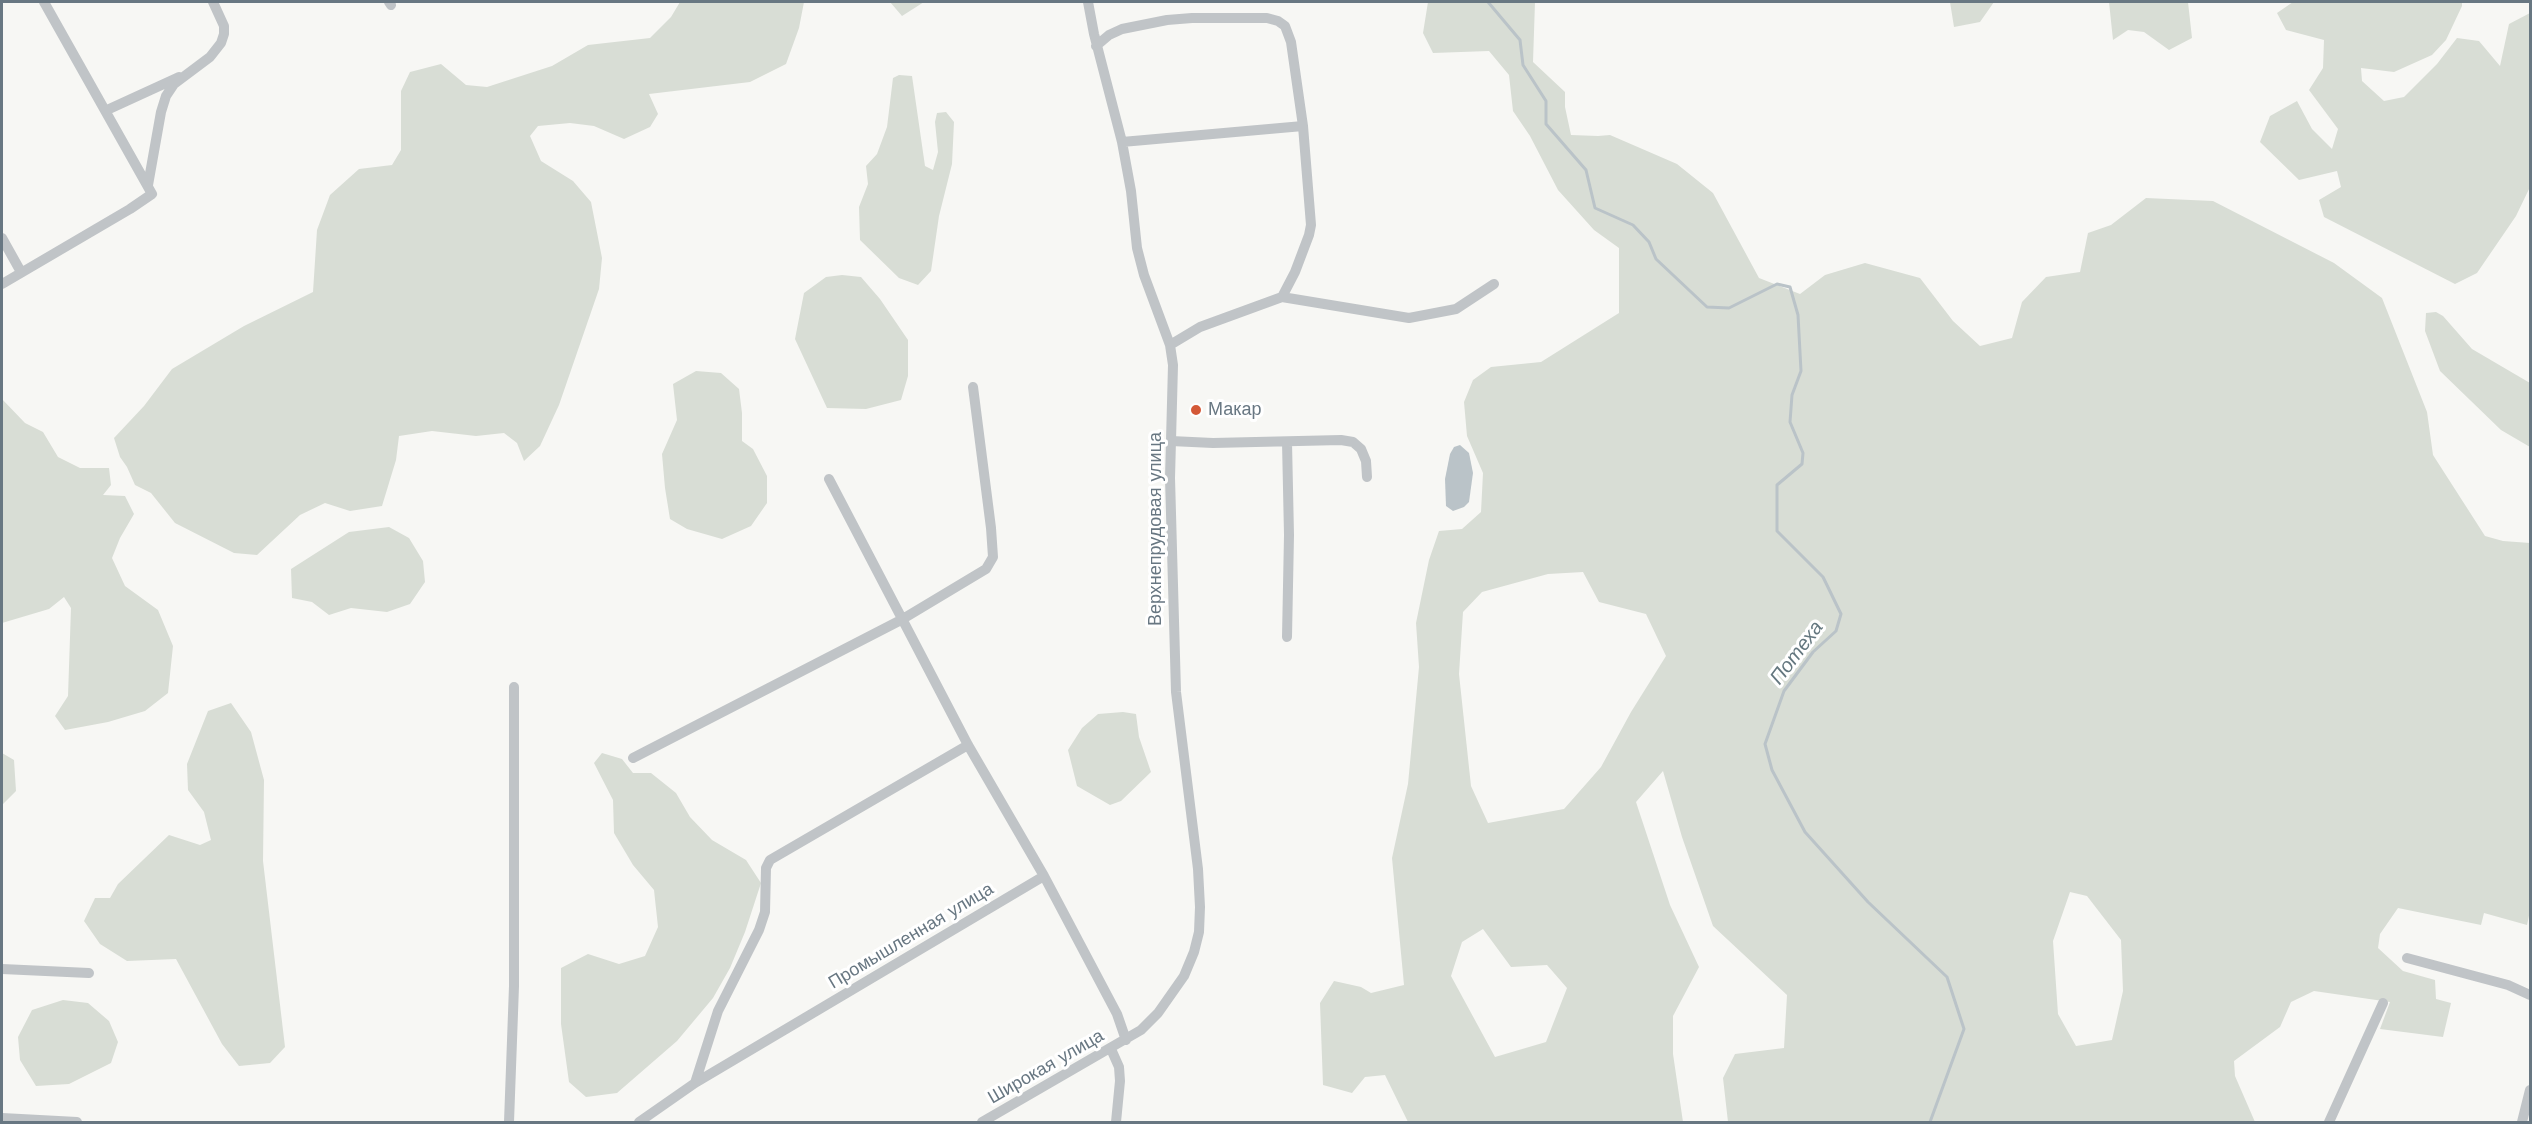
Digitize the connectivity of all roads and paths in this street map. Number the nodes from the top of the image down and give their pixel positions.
1 (44, 2) edge
2 (213, 2) edge
3 (1089, 2) edge
4 (1096, 46) junction
5 (185, 75) junction
6 (107, 110) junction
7 (1303, 126) junction
8 (1122, 142) junction
9 (150, 189) junction
10 (2, 238) edge
11 (21, 272) junction
12 (2, 284) edge
13 (1494, 284) dead end
14 (1282, 297) junction
15 (1170, 345) junction
16 (973, 387) dead end
17 (1171, 441) junction
18 (1287, 442) junction
19 (1367, 477) dead end
20 (829, 479) dead end
21 (901, 620) junction
22 (1287, 637) dead end
23 (514, 687) dead end
24 (969, 745) junction
25 (633, 758) dead end
26 (1044, 876) junction
27 (2407, 958) dead end
28 (2, 969) edge
29 (89, 973) dead end
30 (2530, 995) edge
31 (2383, 1003) dead end
32 (1126, 1040) junction
33 (1111, 1049) junction
34 (695, 1083) junction
35 (2530, 1090) edge
36 (2, 1118) edge
37 (77, 1122) edge
38 (509, 1122) edge
39 (639, 1122) edge
40 (982, 1122) edge
41 (1116, 1122) edge
42 (2329, 1122) edge
43 (2522, 1122) edge

1 - 6 street
2 - 5 street
3 - 4 street, Верхнепрудовая улица
4 - 7 street
4 - 8 street, Верхнепрудовая улица
5 - 6 street
5 - 9 street
6 - 9 street
7 - 8 street
7 - 14 street
8 - 15 street, Верхнепрудовая улица
9 - 11 street
10 - 11 street
11 - 12 street
13 - 14 street
14 - 15 street
15 - 17 street, Верхнепрудовая улица
16 - 21 street
17 - 18 street
17 - 32 street, Верхнепрудовая улица
18 - 19 street
18 - 22 street
20 - 21 street
21 - 24 street
21 - 25 street
23 - 38 street
24 - 26 street
24 - 34 street
26 - 32 street
26 - 34 street, Промышленная улица
27 - 30 street
28 - 29 street
31 - 42 street
32 - 33 street, Широкая улица
33 - 40 street, Широкая улица
33 - 41 street
34 - 39 street, Промышленная улица
35 - 43 street
36 - 37 street

